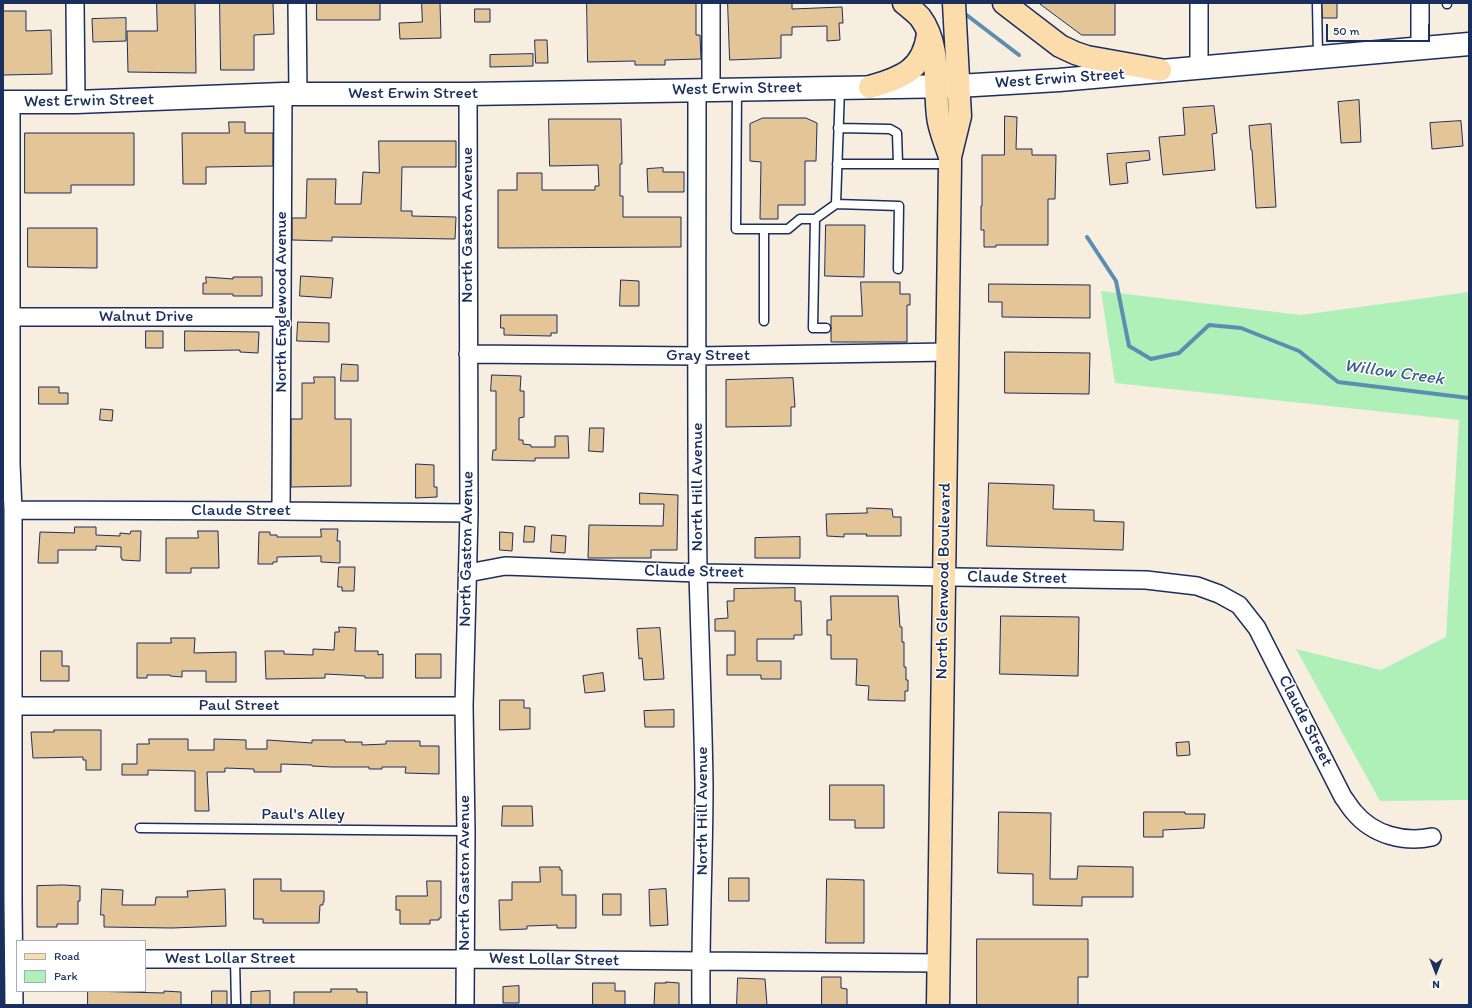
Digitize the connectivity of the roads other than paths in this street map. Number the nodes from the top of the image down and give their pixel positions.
1 (75, 3) edge
2 (297, 3) edge
3 (711, 3) edge
4 (904, 3) edge
5 (954, 3) edge
6 (1004, 3) edge
7 (1199, 3) edge
8 (1317, 3) edge
9 (1420, 3) edge
10 (928, 33) junction
11 (1469, 44) edge
12 (1420, 47) junction
13 (1318, 56) junction
14 (1199, 67) junction
15 (1160, 70) junction
16 (948, 86) junction
17 (870, 87) junction
18 (840, 88) junction
19 (704, 89) junction
20 (737, 89) junction
21 (291, 94) junction
22 (468, 94) junction
23 (7, 102) edge
24 (76, 102) junction
25 (838, 128) junction
26 (950, 161) junction
27 (837, 164) junction
28 (898, 164) junction
29 (836, 204) junction
30 (815, 219) junction
31 (764, 229) junction
32 (898, 269) dead end
33 (11, 317) junction
34 (282, 317) junction
35 (764, 320) dead end
36 (826, 328) dead end
37 (948, 352) junction
38 (468, 354) junction
39 (697, 356) junction
40 (7, 464) edge
41 (13, 510) junction
42 (281, 511) junction
43 (469, 513) junction
44 (468, 573) junction
45 (698, 573) junction
46 (944, 577) junction
47 (8, 680) edge
48 (14, 706) junction
49 (464, 706) junction
50 (140, 828) dead end
51 (466, 831) junction
52 (1432, 837) dead end
53 (8, 901) edge
54 (16, 959) edge
55 (146, 959) edge
56 (235, 959) junction
57 (465, 959) junction
58 (701, 961) junction
59 (939, 963) junction
60 (14, 1005) edge
61 (236, 1005) edge
62 (466, 1005) edge
63 (701, 1005) edge
64 (938, 1005) edge

1 - 24 street
2 - 21 street, North Englewood Avenue
3 - 19 street, North Hill Avenue
4 - 10 main road
5 - 16 main road
6 - 15 main road
7 - 14 street
8 - 13 lane
9 - 12 street
10 - 16 main road
10 - 17 main road
11 - 12 main road, West Erwin Street
12 - 13 main road, West Erwin Street
13 - 14 main road, West Erwin Street
14 - 15 main road, West Erwin Street
15 - 16 main road, West Erwin Street
16 - 17 main road, West Erwin Street
16 - 26 main road, North Glenwood Boulevard
17 - 18 main road, West Erwin Street
18 - 20 main road, West Erwin Street
18 - 25 lane
19 - 20 main road, West Erwin Street
19 - 22 main road, West Erwin Street
19 - 39 street, North Hill Avenue
20 - 31 lane
21 - 22 main road, West Erwin Street
21 - 24 main road, West Erwin Street
21 - 34 street, North Englewood Avenue
22 - 38 street, North Gaston Avenue
23 - 24 main road, West Erwin Street
23 - 33 street
25 - 27 lane
25 - 28 lane
26 - 28 lane
26 - 37 main road, North Glenwood Boulevard
27 - 28 lane
27 - 29 lane
29 - 30 lane
29 - 32 lane
30 - 31 lane
30 - 36 lane
31 - 35 lane
33 - 34 street, Walnut Drive
33 - 40 street
34 - 42 street, North Englewood Avenue
37 - 39 street, Gray Street
37 - 46 main road, North Glenwood Boulevard
38 - 39 street, Gray Street
38 - 43 street, North Gaston Avenue
39 - 45 street, North Hill Avenue
40 - 41 street
41 - 42 street, Claude Street
41 - 47 street
42 - 43 street, Claude Street
43 - 44 street, North Gaston Avenue
44 - 45 street, Claude Street
44 - 49 street, North Gaston Avenue
45 - 46 street, Claude Street
45 - 58 street, North Hill Avenue
46 - 52 street, Claude Street
46 - 59 main road, North Glenwood Boulevard
47 - 48 street
48 - 49 street, Paul Street
48 - 53 street
49 - 51 street, North Gaston Avenue
50 - 51 lane, Paul's Alley
51 - 57 street, North Gaston Avenue
53 - 54 street
54 - 60 street
55 - 56 street, West Lollar Street
56 - 57 street, West Lollar Street
56 - 61 lane
57 - 58 street, West Lollar Street
57 - 62 street, North Gaston Avenue
58 - 59 street, West Lollar Street
58 - 63 street, North Hill Avenue
59 - 64 main road, North Glenwood Boulevard

